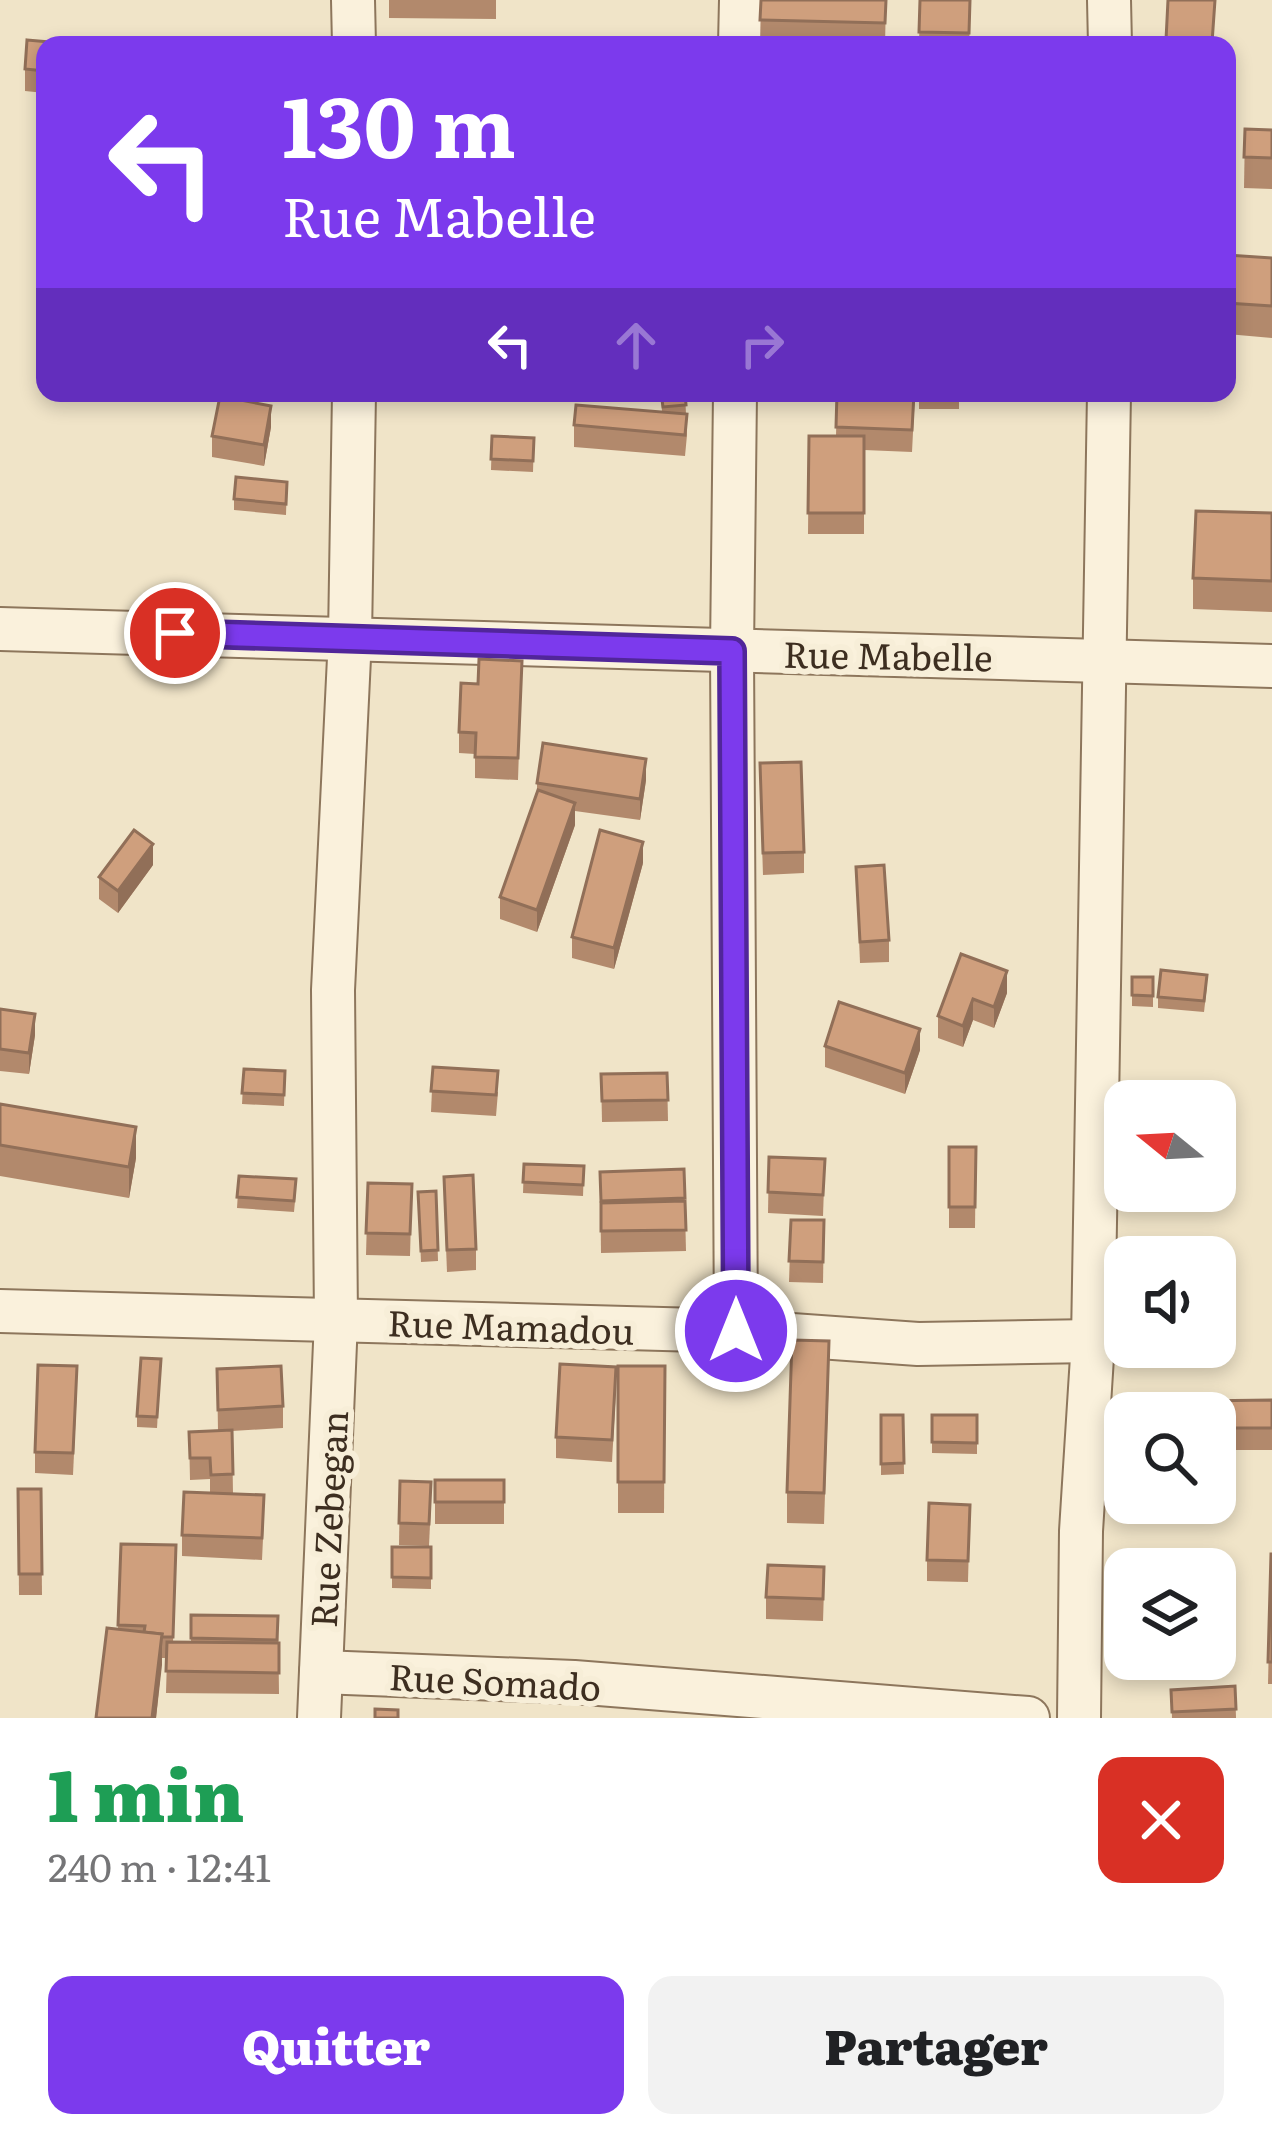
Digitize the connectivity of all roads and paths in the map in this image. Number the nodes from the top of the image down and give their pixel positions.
1 (353, 0) edge
2 (741, 0) edge
3 (1109, 0) edge
4 (354, 36) edge
5 (740, 36) edge
6 (1110, 36) edge
7 (354, 402) edge
8 (735, 402) edge
9 (1109, 402) edge
10 (0, 629) edge
11 (350, 637) junction
12 (732, 651) junction
13 (1106, 659) junction
14 (1272, 666) edge
15 (0, 1311) edge
16 (336, 1320) junction
17 (736, 1331) junction
18 (1093, 1341) junction
19 (321, 1672) junction
20 (574, 1682) junction
21 (319, 1718) edge
22 (626, 1718) edge
23 (1028, 1718) edge
24 (1079, 1718) edge

1 - 4 street
2 - 5 street
3 - 6 street
7 - 11 street, Rue Zebegan
8 - 12 street
9 - 13 street
10 - 11 street, Rue Mabelle
11 - 12 street, Rue Mabelle
11 - 16 street, Rue Zebegan
12 - 13 street, Rue Mabelle
12 - 17 street
13 - 14 street, Rue Mabelle
13 - 18 street
15 - 16 street, Rue Mamadou
16 - 17 street, Rue Mamadou
16 - 19 street, Rue Zebegan
17 - 18 street, Rue Mamadou
18 - 24 street
19 - 20 street, Rue Somado
19 - 21 street, Rue Zebegan
20 - 22 street
20 - 23 street, Rue Somado

